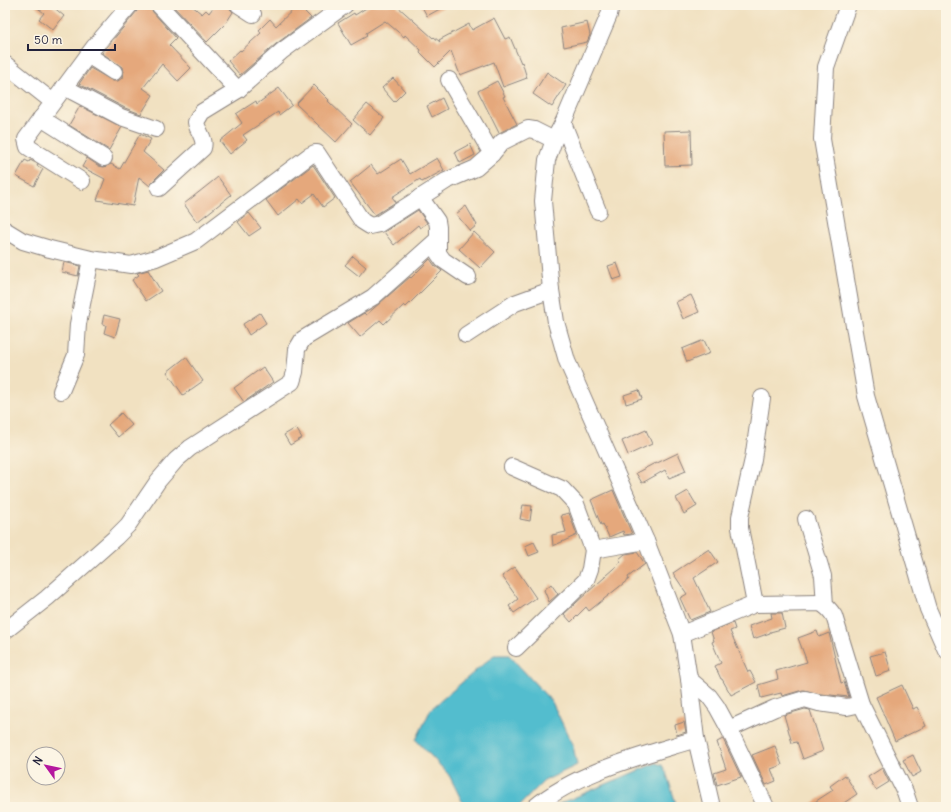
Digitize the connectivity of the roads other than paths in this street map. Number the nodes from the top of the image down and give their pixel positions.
1 (130, 5) edge
2 (159, 5) edge
3 (239, 5) edge
4 (345, 5) edge
5 (611, 5) edge
6 (848, 5) edge
7 (253, 14) dead end
8 (88, 55) junction
9 (5, 64) edge
10 (114, 72) dead end
11 (449, 80) dead end
12 (64, 87) junction
13 (238, 90) junction
14 (53, 102) junction
15 (41, 118) junction
16 (563, 123) junction
17 (156, 129) dead end
18 (554, 140) junction
19 (492, 154) junction
20 (104, 158) dead end
21 (82, 180) dead end
22 (159, 188) dead end
23 (420, 197) junction
24 (598, 211) dead end
25 (5, 230) edge
26 (437, 240) junction
27 (90, 259) junction
28 (468, 277) dead end
29 (551, 290) junction
30 (466, 335) dead end
31 (61, 391) dead end
32 (762, 398) dead end
33 (512, 467) dead end
34 (806, 520) dead end
35 (646, 541) junction
36 (593, 550) junction
37 (755, 604) junction
38 (825, 605) junction
39 (5, 631) edge
40 (682, 634) junction
41 (516, 648) dead end
42 (946, 650) edge
43 (690, 679) junction
44 (860, 704) junction
45 (729, 729) junction
46 (696, 739) junction
47 (535, 807) edge
48 (712, 807) edge
49 (766, 807) edge
50 (910, 807) edge

1 - 8 street
2 - 13 street
3 - 7 street
4 - 13 street
5 - 16 street
6 - 42 street
8 - 10 street
8 - 12 street
9 - 14 street
11 - 19 street
12 - 14 street
12 - 17 street
13 - 22 street
14 - 15 street
15 - 20 street
15 - 21 street
16 - 18 street
16 - 24 street
18 - 19 street
18 - 29 street
19 - 23 street
23 - 26 street
23 - 27 street
25 - 27 street
26 - 28 street
26 - 39 street
27 - 31 street
29 - 30 street
29 - 35 street
32 - 37 street
33 - 36 street
34 - 38 street
35 - 36 street
35 - 40 street
36 - 41 street
37 - 38 street
37 - 40 street
38 - 44 street
40 - 43 street
43 - 45 street
43 - 46 street
44 - 45 street
44 - 50 street
45 - 49 street
46 - 47 street
46 - 48 street

